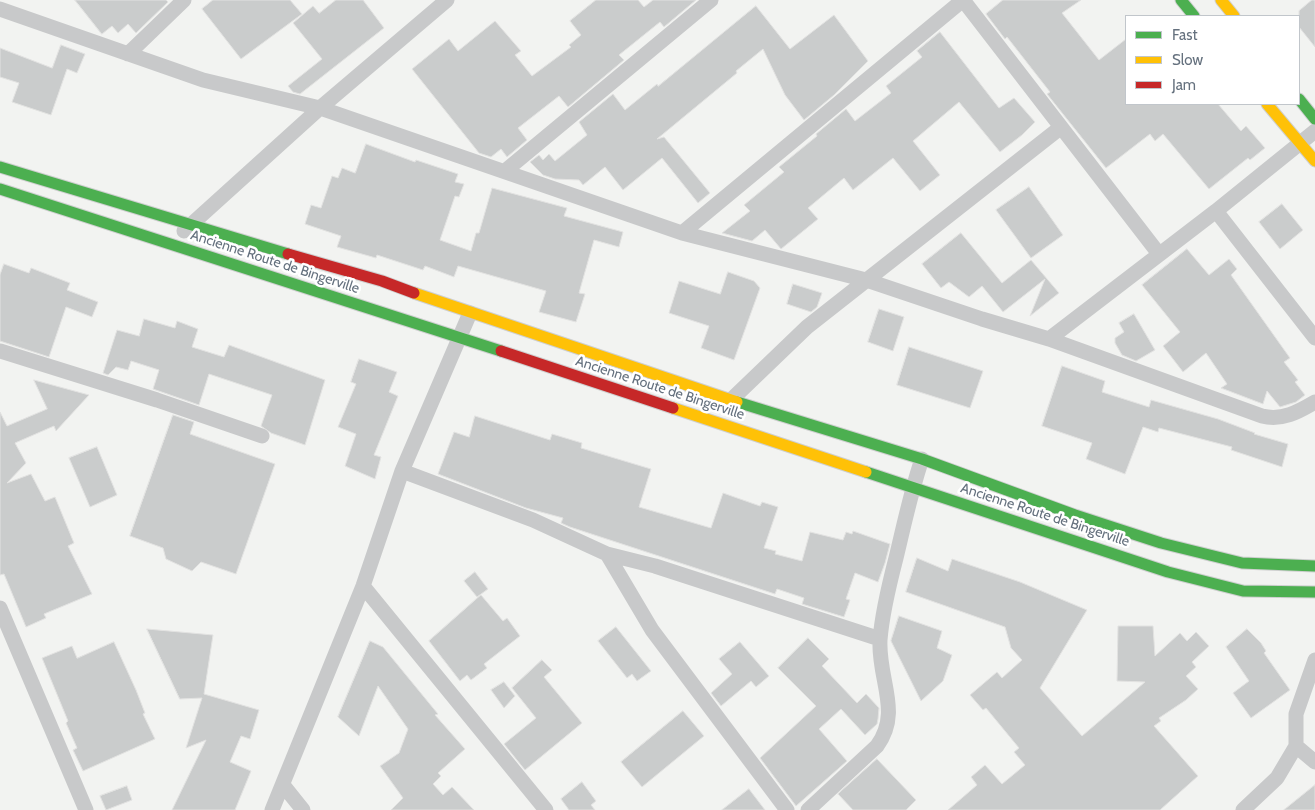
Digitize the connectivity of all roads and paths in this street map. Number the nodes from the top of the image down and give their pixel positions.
1 (184, 0) edge
2 (447, 0) edge
3 (711, 0) edge
4 (963, 0) edge
5 (1181, 0) edge
6 (1221, 0) edge
7 (0, 9) edge
8 (1193, 15) edge
9 (1233, 15) edge
10 (128, 54) junction
11 (1300, 100) edge
12 (1268, 105) edge
13 (320, 108) junction
14 (1315, 119) edge
15 (1060, 128) junction
16 (1315, 131) edge
17 (1300, 143) junction
18 (1315, 161) edge
19 (0, 167) edge
20 (505, 171) junction
21 (0, 189) edge
22 (1216, 211) junction
23 (189, 226) junction
24 (682, 233) junction
25 (170, 244) junction
26 (1159, 254) junction
27 (866, 280) junction
28 (470, 313) junction
29 (459, 337) junction
30 (1049, 338) junction
31 (1315, 338) edge
32 (0, 351) edge
33 (731, 400) junction
34 (1315, 402) edge
35 (262, 436) dead end
36 (922, 459) junction
37 (402, 471) junction
38 (912, 488) junction
39 (607, 554) junction
40 (1315, 566) edge
41 (363, 586) junction
42 (1315, 592) edge
43 (1, 614) edge
44 (880, 639) junction
45 (1315, 660) edge
46 (1313, 674) edge
47 (1296, 746) junction
48 (1315, 762) edge
49 (283, 785) junction
50 (86, 810) edge
51 (272, 810) edge
52 (303, 810) edge
53 (546, 810) edge
54 (787, 810) edge
55 (808, 810) edge
56 (1243, 810) edge

1 - 10 street
2 - 13 street
3 - 20 street
4 - 15 street
4 - 24 street
5 - 8 street
6 - 9 street
7 - 10 street
10 - 13 street
11 - 14 street
12 - 17 street
13 - 20 street
13 - 23 street
15 - 26 street
15 - 27 street
16 - 17 street
17 - 18 street
17 - 22 street
19 - 23 street, Ancienne Route de Bingerville
20 - 24 street
21 - 25 street, Ancienne Route de Bingerville
22 - 26 street
22 - 31 street
23 - 25 street
23 - 28 street, Ancienne Route de Bingerville
24 - 27 street
25 - 29 street, Ancienne Route de Bingerville
26 - 30 street
27 - 30 street
27 - 33 street
28 - 29 street
28 - 33 street, Ancienne Route de Bingerville
29 - 37 street
29 - 38 street, Ancienne Route de Bingerville
30 - 34 street
32 - 35 street
33 - 36 street, Ancienne Route de Bingerville
36 - 38 street
36 - 40 street, Ancienne Route de Bingerville
37 - 39 street
37 - 41 street
38 - 42 street, Ancienne Route de Bingerville
38 - 44 street
39 - 44 street
39 - 54 street
41 - 49 street
41 - 53 street
43 - 50 street
44 - 55 street
45 - 46 street
46 - 47 street
47 - 48 street
47 - 56 street
49 - 51 street
49 - 52 street

